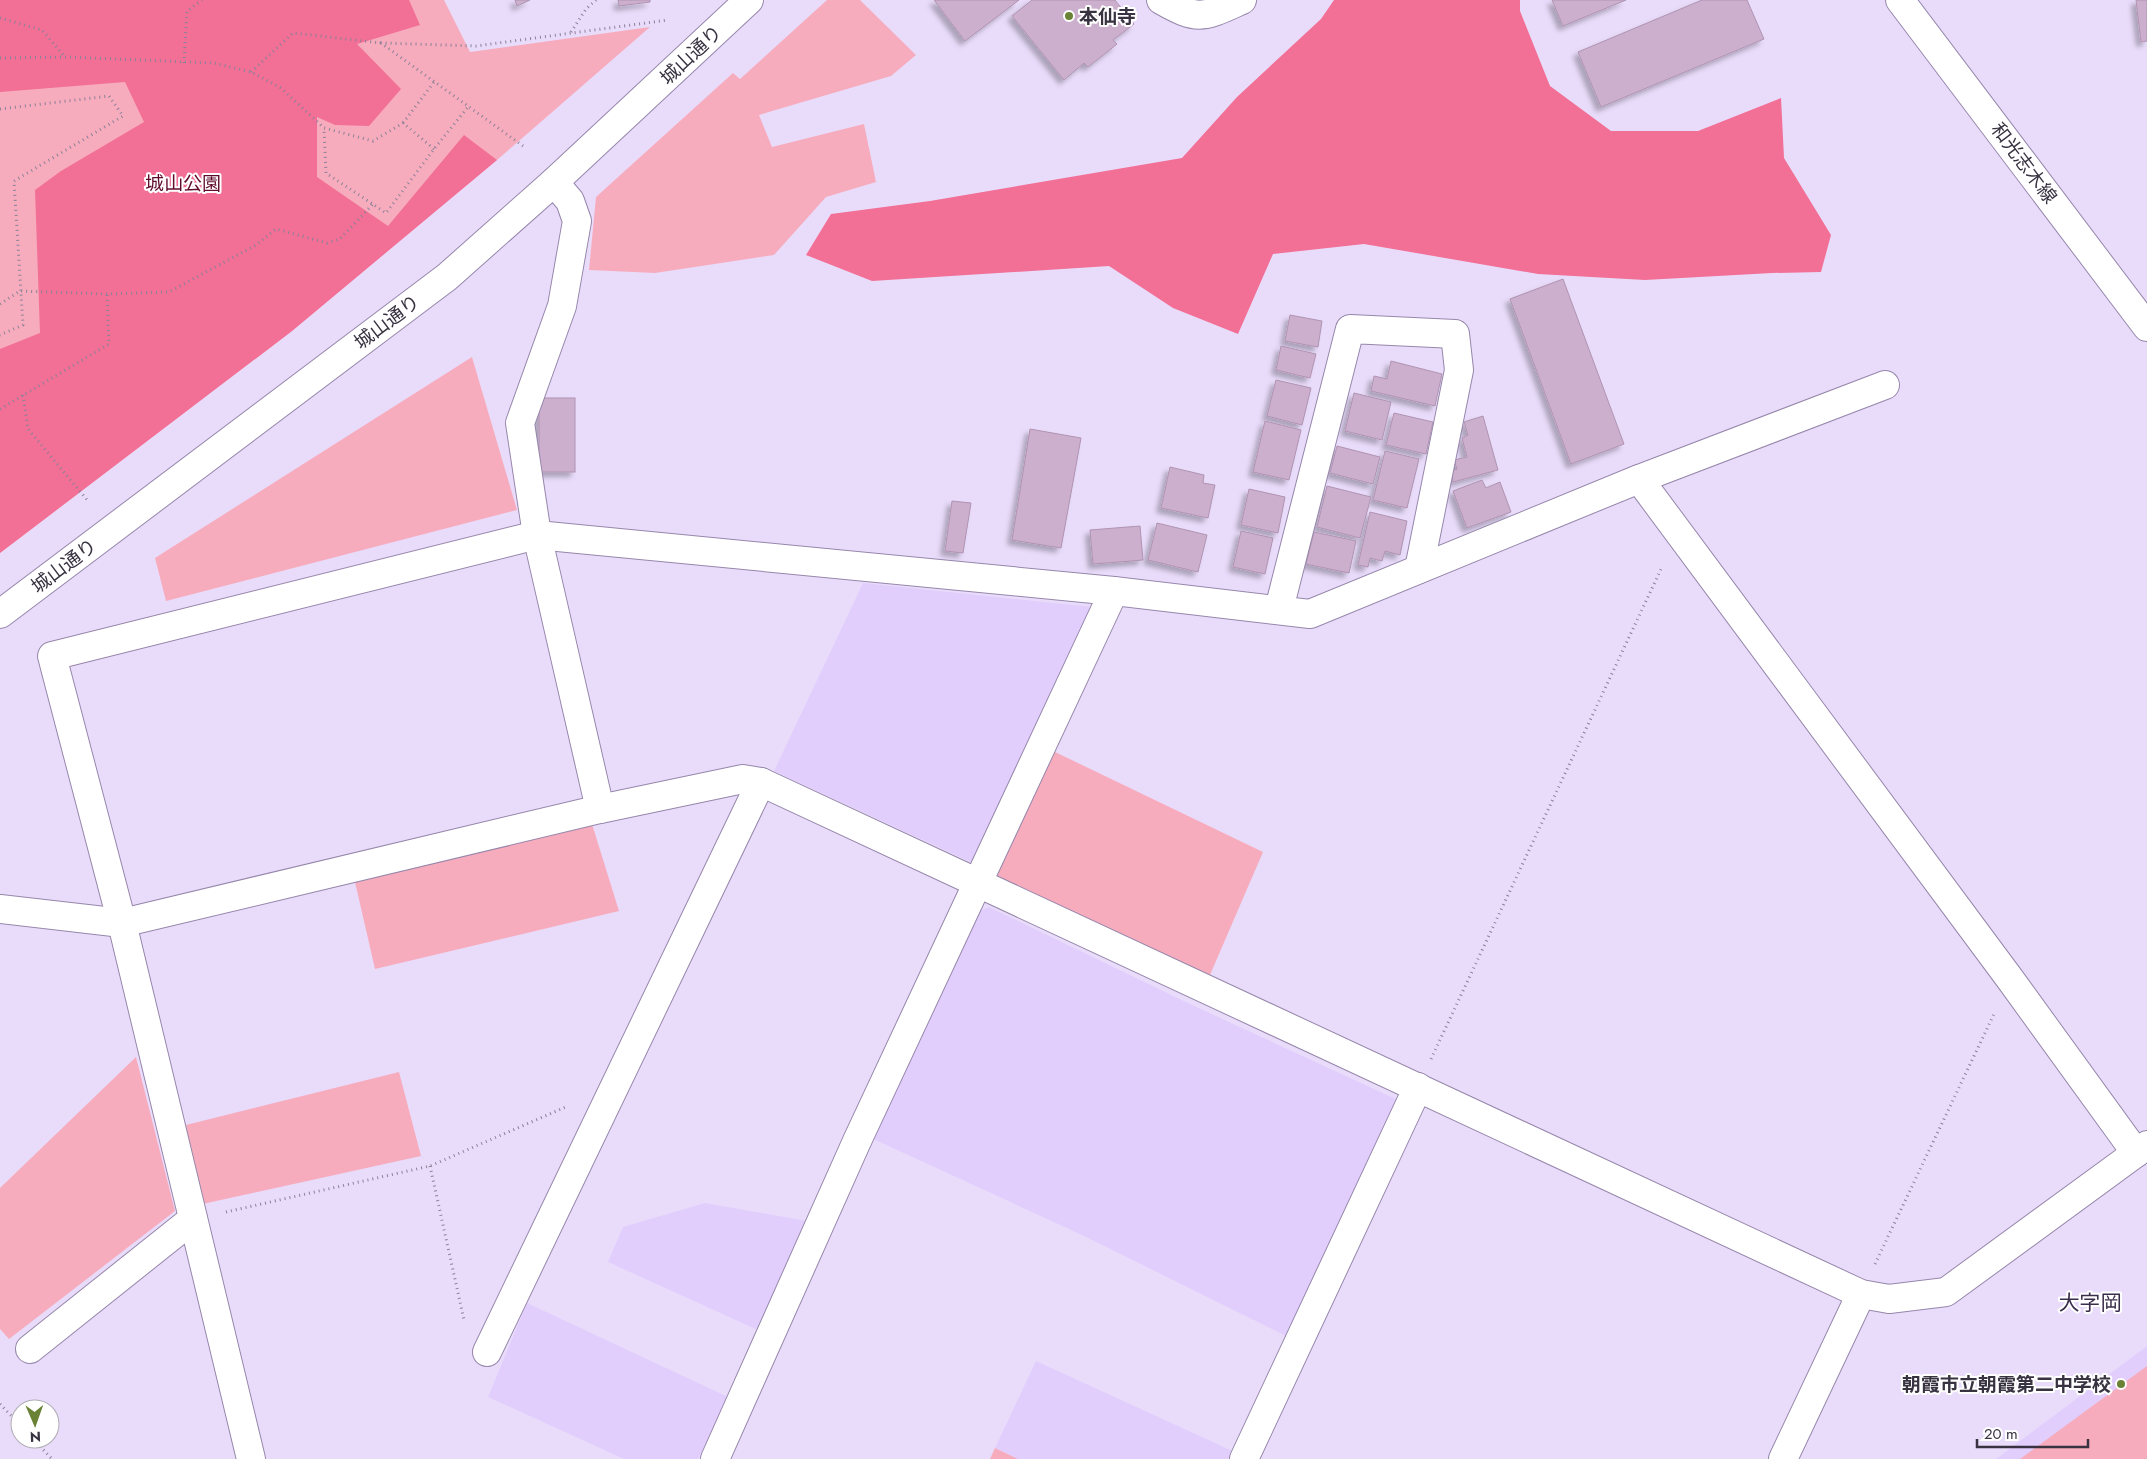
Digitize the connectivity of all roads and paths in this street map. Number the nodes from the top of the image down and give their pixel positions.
1 (202, 0) edge
2 (596, 0) edge
3 (750, 0) edge
4 (1161, 0) edge
5 (1242, 0) edge
6 (1900, 0) edge
7 (0, 18) edge
8 (668, 20) dead end
9 (571, 32) junction
10 (381, 43) junction
11 (65, 57) junction
12 (0, 58) edge
13 (184, 63) junction
14 (252, 72) junction
15 (434, 82) junction
16 (468, 107) junction
17 (0, 109) edge
18 (403, 123) junction
19 (324, 128) junction
20 (523, 146) dead end
21 (434, 149) junction
22 (554, 182) junction
23 (373, 204) junction
24 (20, 291) junction
25 (106, 294) junction
26 (0, 304) edge
27 (2147, 326) edge
28 (0, 335) edge
29 (1885, 385) dead end
30 (22, 395) junction
31 (0, 409) edge
32 (1639, 478) junction
33 (88, 501) dead end
34 (1679, 532) junction
35 (537, 535) junction
36 (1419, 569) junction
37 (1114, 591) junction
38 (1279, 609) junction
39 (0, 614) edge
40 (761, 782) junction
41 (600, 809) junction
42 (978, 884) junction
43 (0, 909) edge
44 (122, 923) junction
45 (2010, 979) junction
46 (614, 1086) junction
47 (1418, 1086) junction
48 (2142, 1149) edge
49 (430, 1166) junction
50 (193, 1219) junction
51 (1861, 1294) junction
52 (30, 1349) dead end
53 (487, 1352) joint
54 (0, 1404) edge
55 (10, 1414) edge
56 (42, 1449) edge
57 (52, 1459) edge
58 (251, 1459) edge
59 (715, 1459) edge
60 (1244, 1459) edge
61 (1783, 1459) edge

1 - 13 path
2 - 9 path
3 - 22 street, 城山通り
4 - 5 street
6 - 27 street, 和光志木線
7 - 11 path
8 - 9 path
9 - 10 path
10 - 14 path
10 - 15 path
11 - 12 path
11 - 13 path
13 - 14 path
14 - 19 path
15 - 16 path
15 - 18 path
16 - 20 path
16 - 21 path
17 - 24 path
18 - 19 path
18 - 21 path
19 - 23 path
21 - 23 path
22 - 35 street
22 - 39 street, 城山通り
23 - 25 path
24 - 25 path
24 - 26 path
24 - 28 path
25 - 30 path
29 - 32 street
30 - 31 path
30 - 33 path
32 - 34 street
32 - 36 street
34 - 45 street
34 - 47 path
35 - 37 street
35 - 41 street
35 - 44 street
36 - 38 street
36 - 38 street
37 - 38 street
37 - 42 street
40 - 41 street
40 - 42 street
40 - 46 street
41 - 44 street
42 - 47 street
42 - 59 street
43 - 44 street
44 - 50 street
45 - 48 street
45 - 51 path
46 - 49 path
46 - 53 street
47 - 51 street
47 - 60 street
48 - 51 street
49 - 50 path
49 - 53 path
50 - 52 street
50 - 58 street
51 - 61 street
54 - 55 path
56 - 57 path

